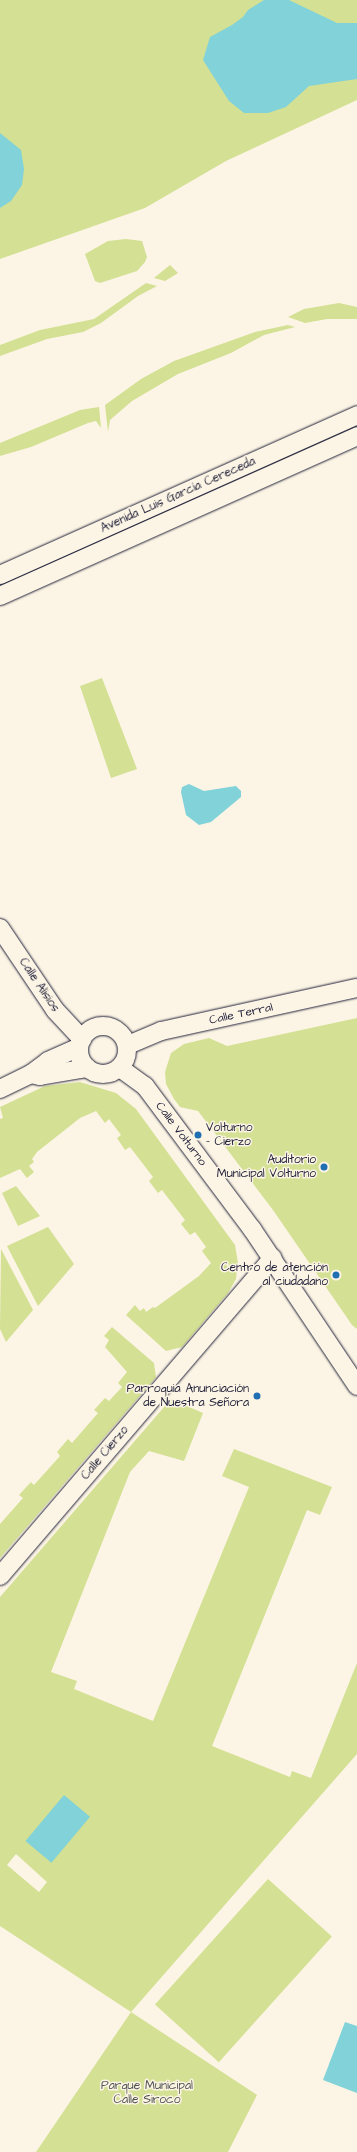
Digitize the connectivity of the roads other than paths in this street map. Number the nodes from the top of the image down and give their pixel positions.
1 (357, 415) edge
2 (357, 436) edge
3 (0, 575) edge
4 (0, 596) edge
5 (0, 928) edge
6 (357, 988) edge
7 (80, 1043) junction
8 (128, 1045) junction
9 (87, 1068) junction
10 (120, 1068) junction
11 (31, 1074) junction
12 (0, 1089) edge
13 (273, 1258) junction
14 (357, 1386) edge
15 (0, 1576) edge

1 - 3 street, Avenida Luis García Cereceda
2 - 4 street, Avenida Luis García Cereceda
5 - 7 street, Calle Alisios
6 - 8 street, Calle Terral
7 - 8 street
7 - 9 street
7 - 11 street
8 - 10 street
9 - 10 street
9 - 11 street
10 - 13 street, Calle Volturno
11 - 12 street
13 - 14 street, Calle Volturno
13 - 15 street, Calle Cierzo

